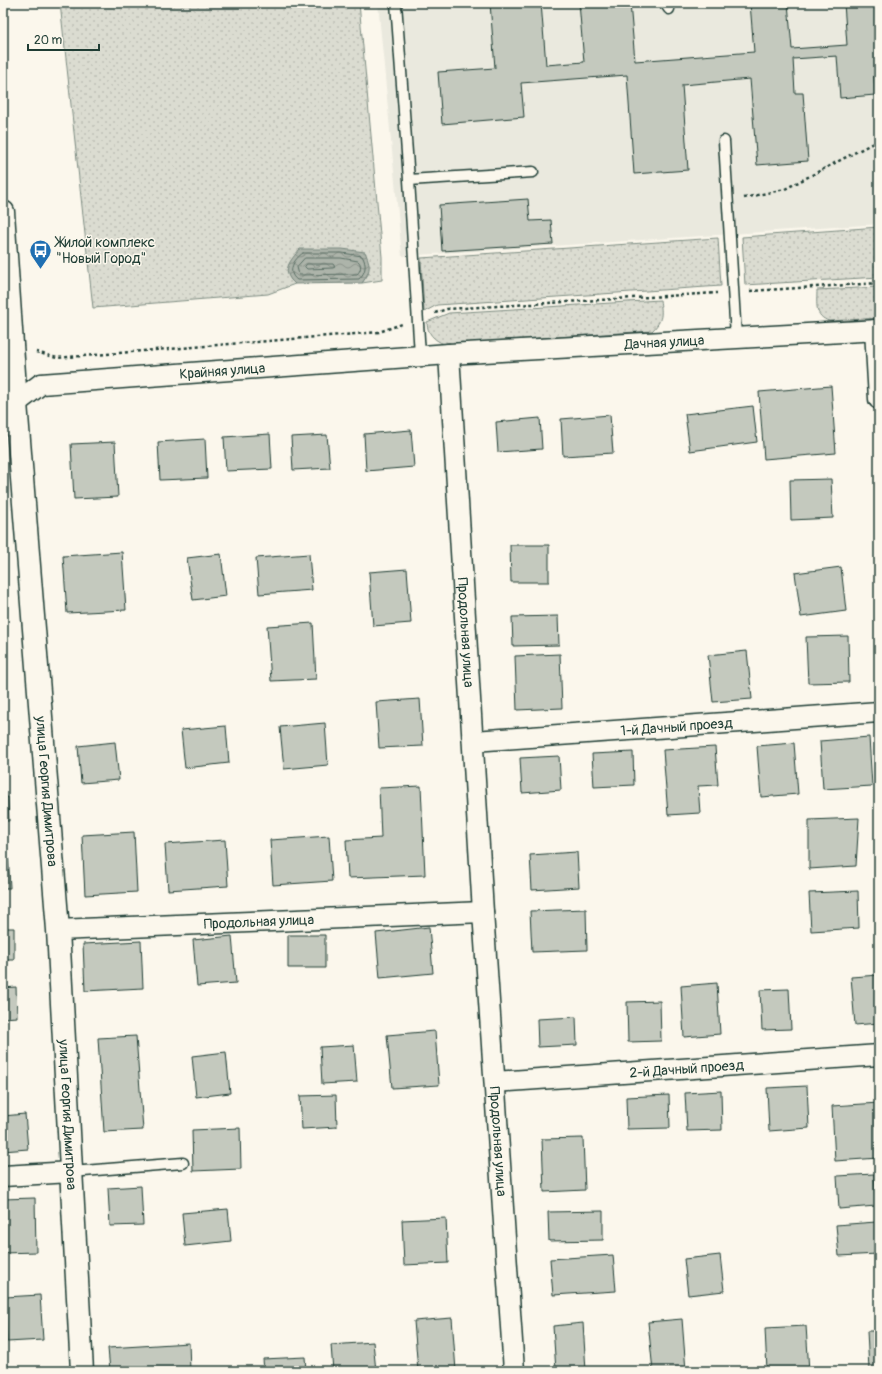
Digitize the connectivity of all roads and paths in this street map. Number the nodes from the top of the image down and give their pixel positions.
1 (396, 3) edge
2 (879, 140) edge
3 (724, 141) dead end
4 (533, 172) dead end
5 (409, 180) junction
6 (728, 201) junction
7 (3, 212) edge
8 (879, 283) edge
9 (733, 292) junction
10 (418, 318) junction
11 (877, 330) edge
12 (736, 337) junction
13 (34, 352) dead end
14 (449, 354) junction
15 (420, 356) junction
16 (879, 399) edge
17 (9, 407) edge
18 (879, 712) edge
19 (474, 741) junction
20 (484, 912) junction
21 (58, 930) junction
22 (879, 1055) edge
23 (495, 1082) junction
24 (183, 1163) dead end
25 (71, 1172) junction
26 (3, 1176) edge
27 (82, 1371) edge
28 (514, 1371) edge

1 - 5 lane
2 - 6 path
3 - 6 lane
4 - 5 lane
5 - 10 lane
6 - 9 lane
7 - 17 street, улица Георгия Димитрова
8 - 9 path
9 - 10 path
9 - 12 lane
10 - 13 path
10 - 15 lane
11 - 12 street, Дачная улица
11 - 16 street
12 - 14 street, Дачная улица
14 - 15 street, Крайняя улица
14 - 19 street, Продольная улица
15 - 17 street, Крайняя улица
17 - 21 street, улица Георгия Димитрова
18 - 19 street, 1-й Дачный проезд
19 - 20 street, Продольная улица
20 - 21 street, Продольная улица
20 - 23 street, Продольная улица
21 - 25 street, улица Георгия Димитрова
22 - 23 street, 2-й Дачный проезд
23 - 28 street, Продольная улица
24 - 25 lane
25 - 26 street
25 - 27 street, улица Георгия Димитрова

